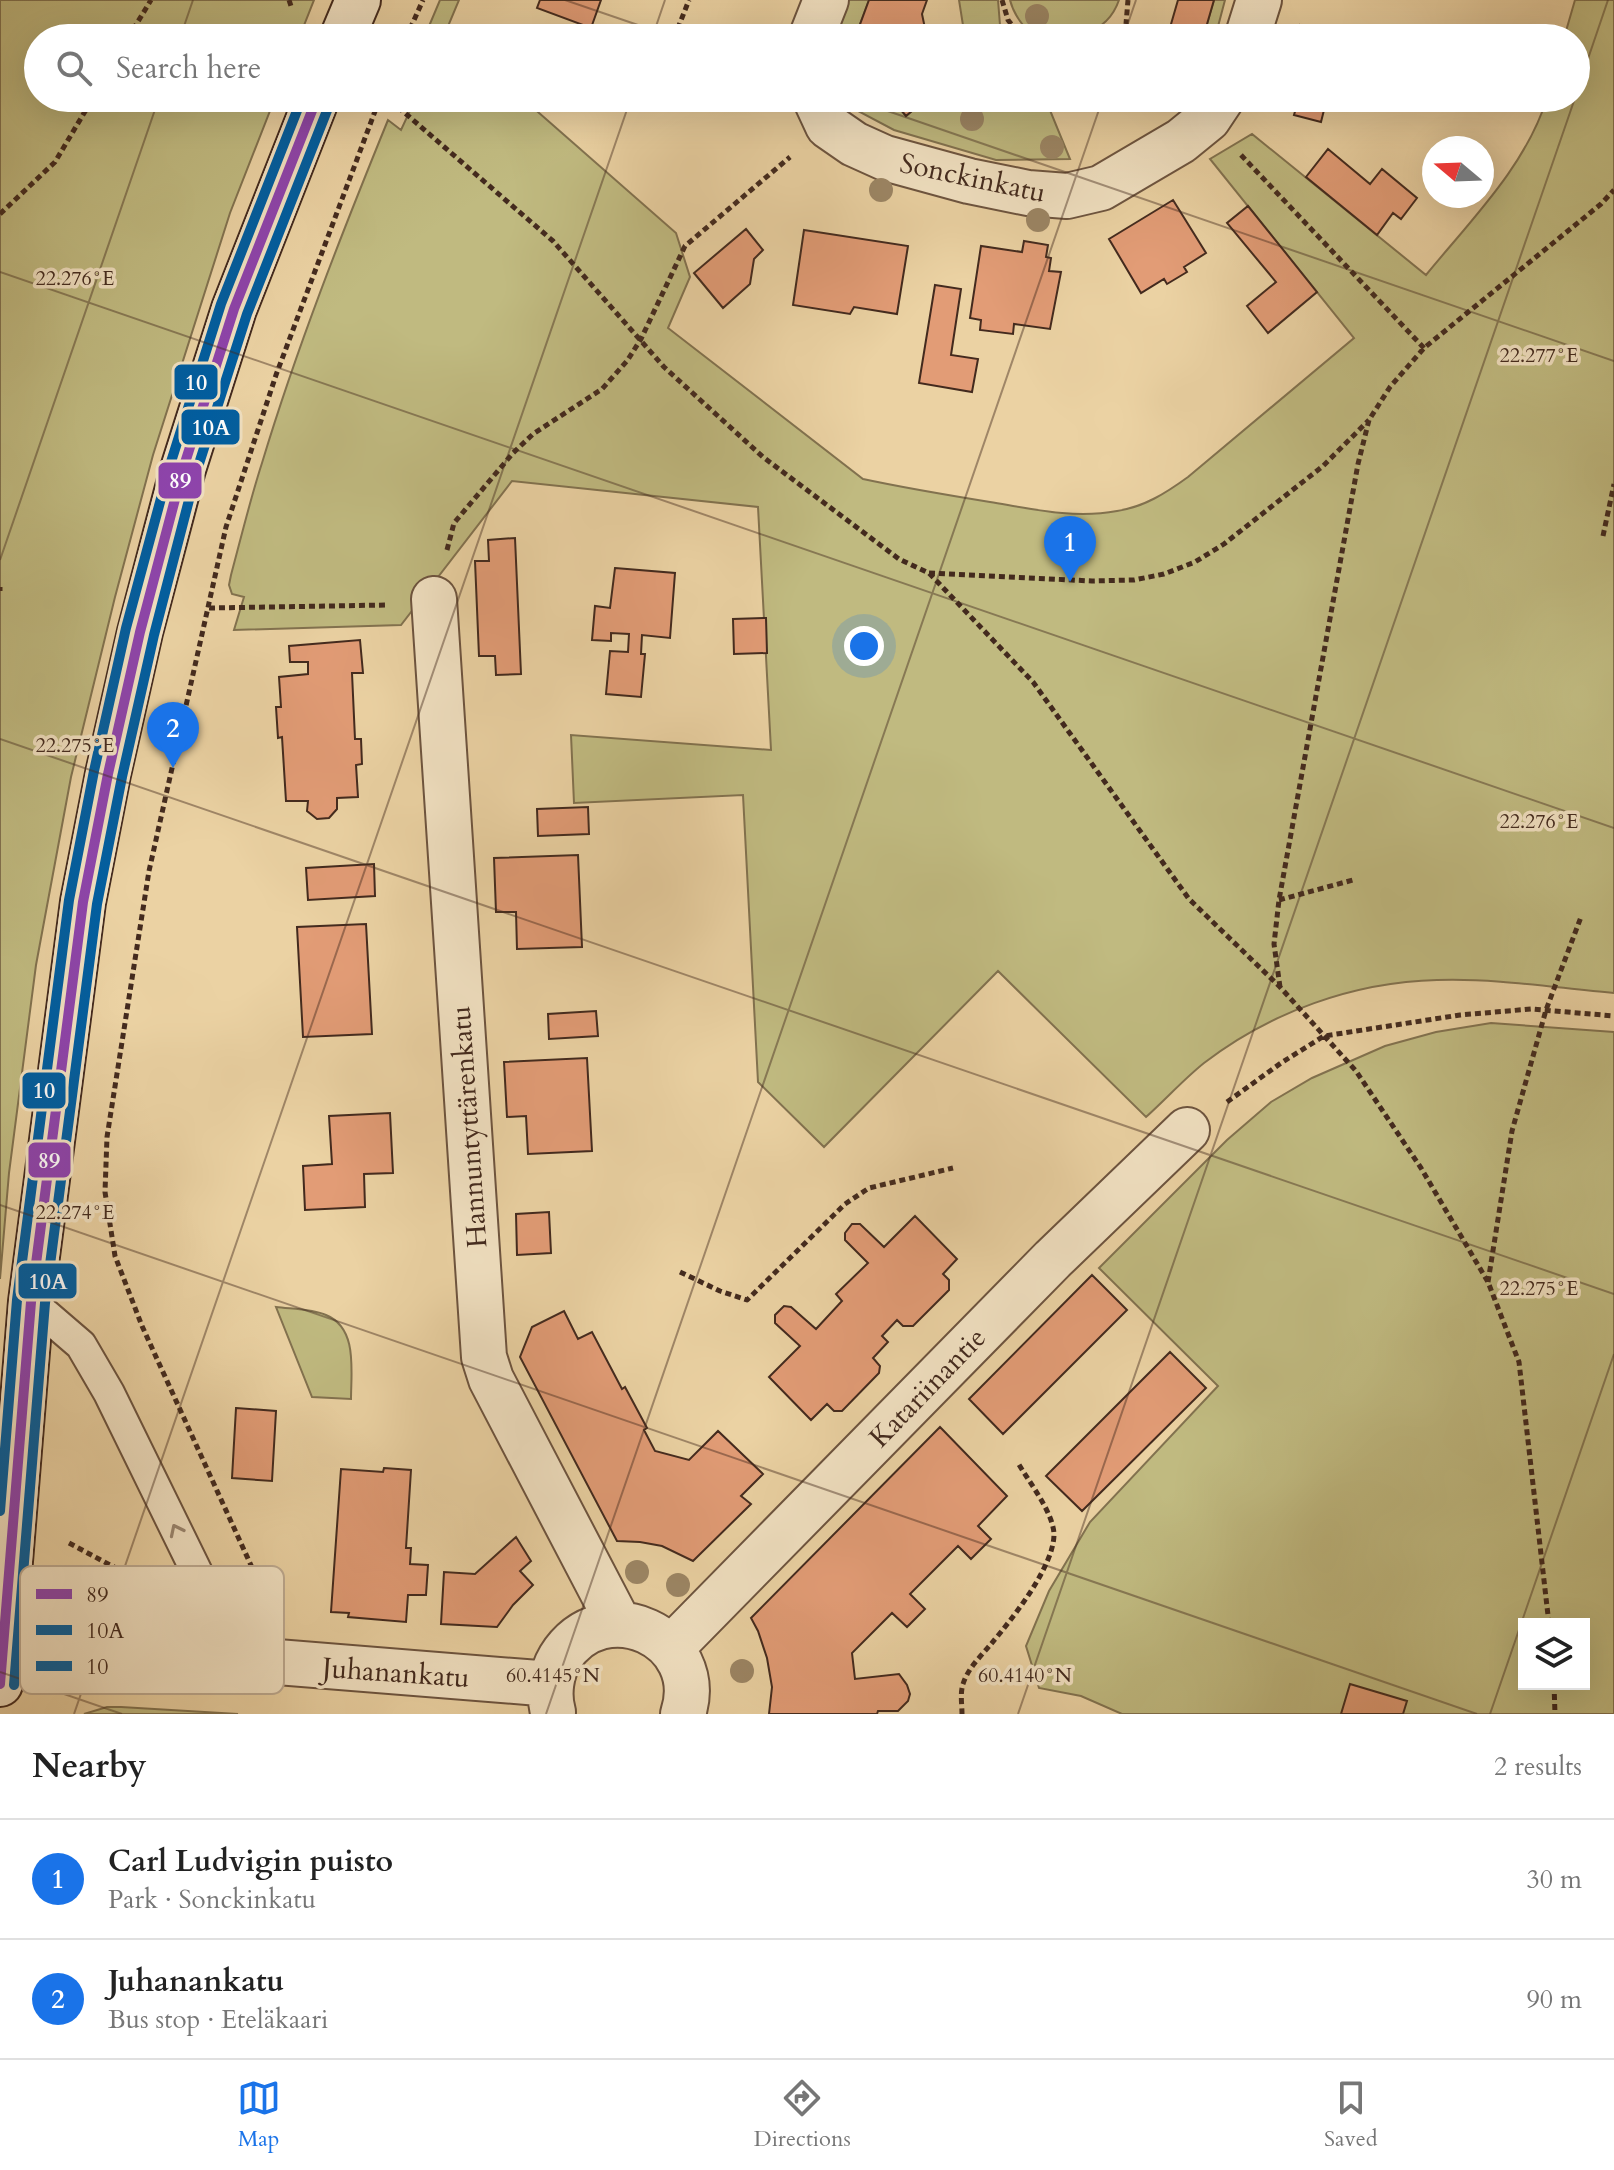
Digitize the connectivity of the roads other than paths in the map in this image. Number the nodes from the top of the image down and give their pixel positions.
1 (358, 0) edge
2 (826, 0) edge
3 (1259, 0) edge
4 (348, 24) edge
5 (817, 24) edge
6 (1251, 24) edge
7 (311, 112) edge
8 (821, 112) edge
9 (1212, 112) edge
10 (434, 599) road end
11 (1187, 1130) road end
12 (31, 1302) junction
13 (193, 1566) edge
14 (619, 1624) junction
15 (3, 1640) junction
16 (20, 1641) edge
17 (671, 1648) junction
18 (284, 1665) edge
19 (0, 1684) edge
20 (553, 1699) edge
21 (683, 1714) edge

1 - 4 street
2 - 5 street
3 - 6 street
7 - 12 street
8 - 9 street, Sonckinkatu
10 - 14 street, Hannuntyttärenkatu
11 - 17 street, Katariinantie
13 -> 12 lane
12 - 15 street
14 - 17 street
14 - 20 street, Juhanankatu
15 - 16 street, Juhanankatu
15 - 19 street
17 - 21 street
18 - 20 street, Juhanankatu

